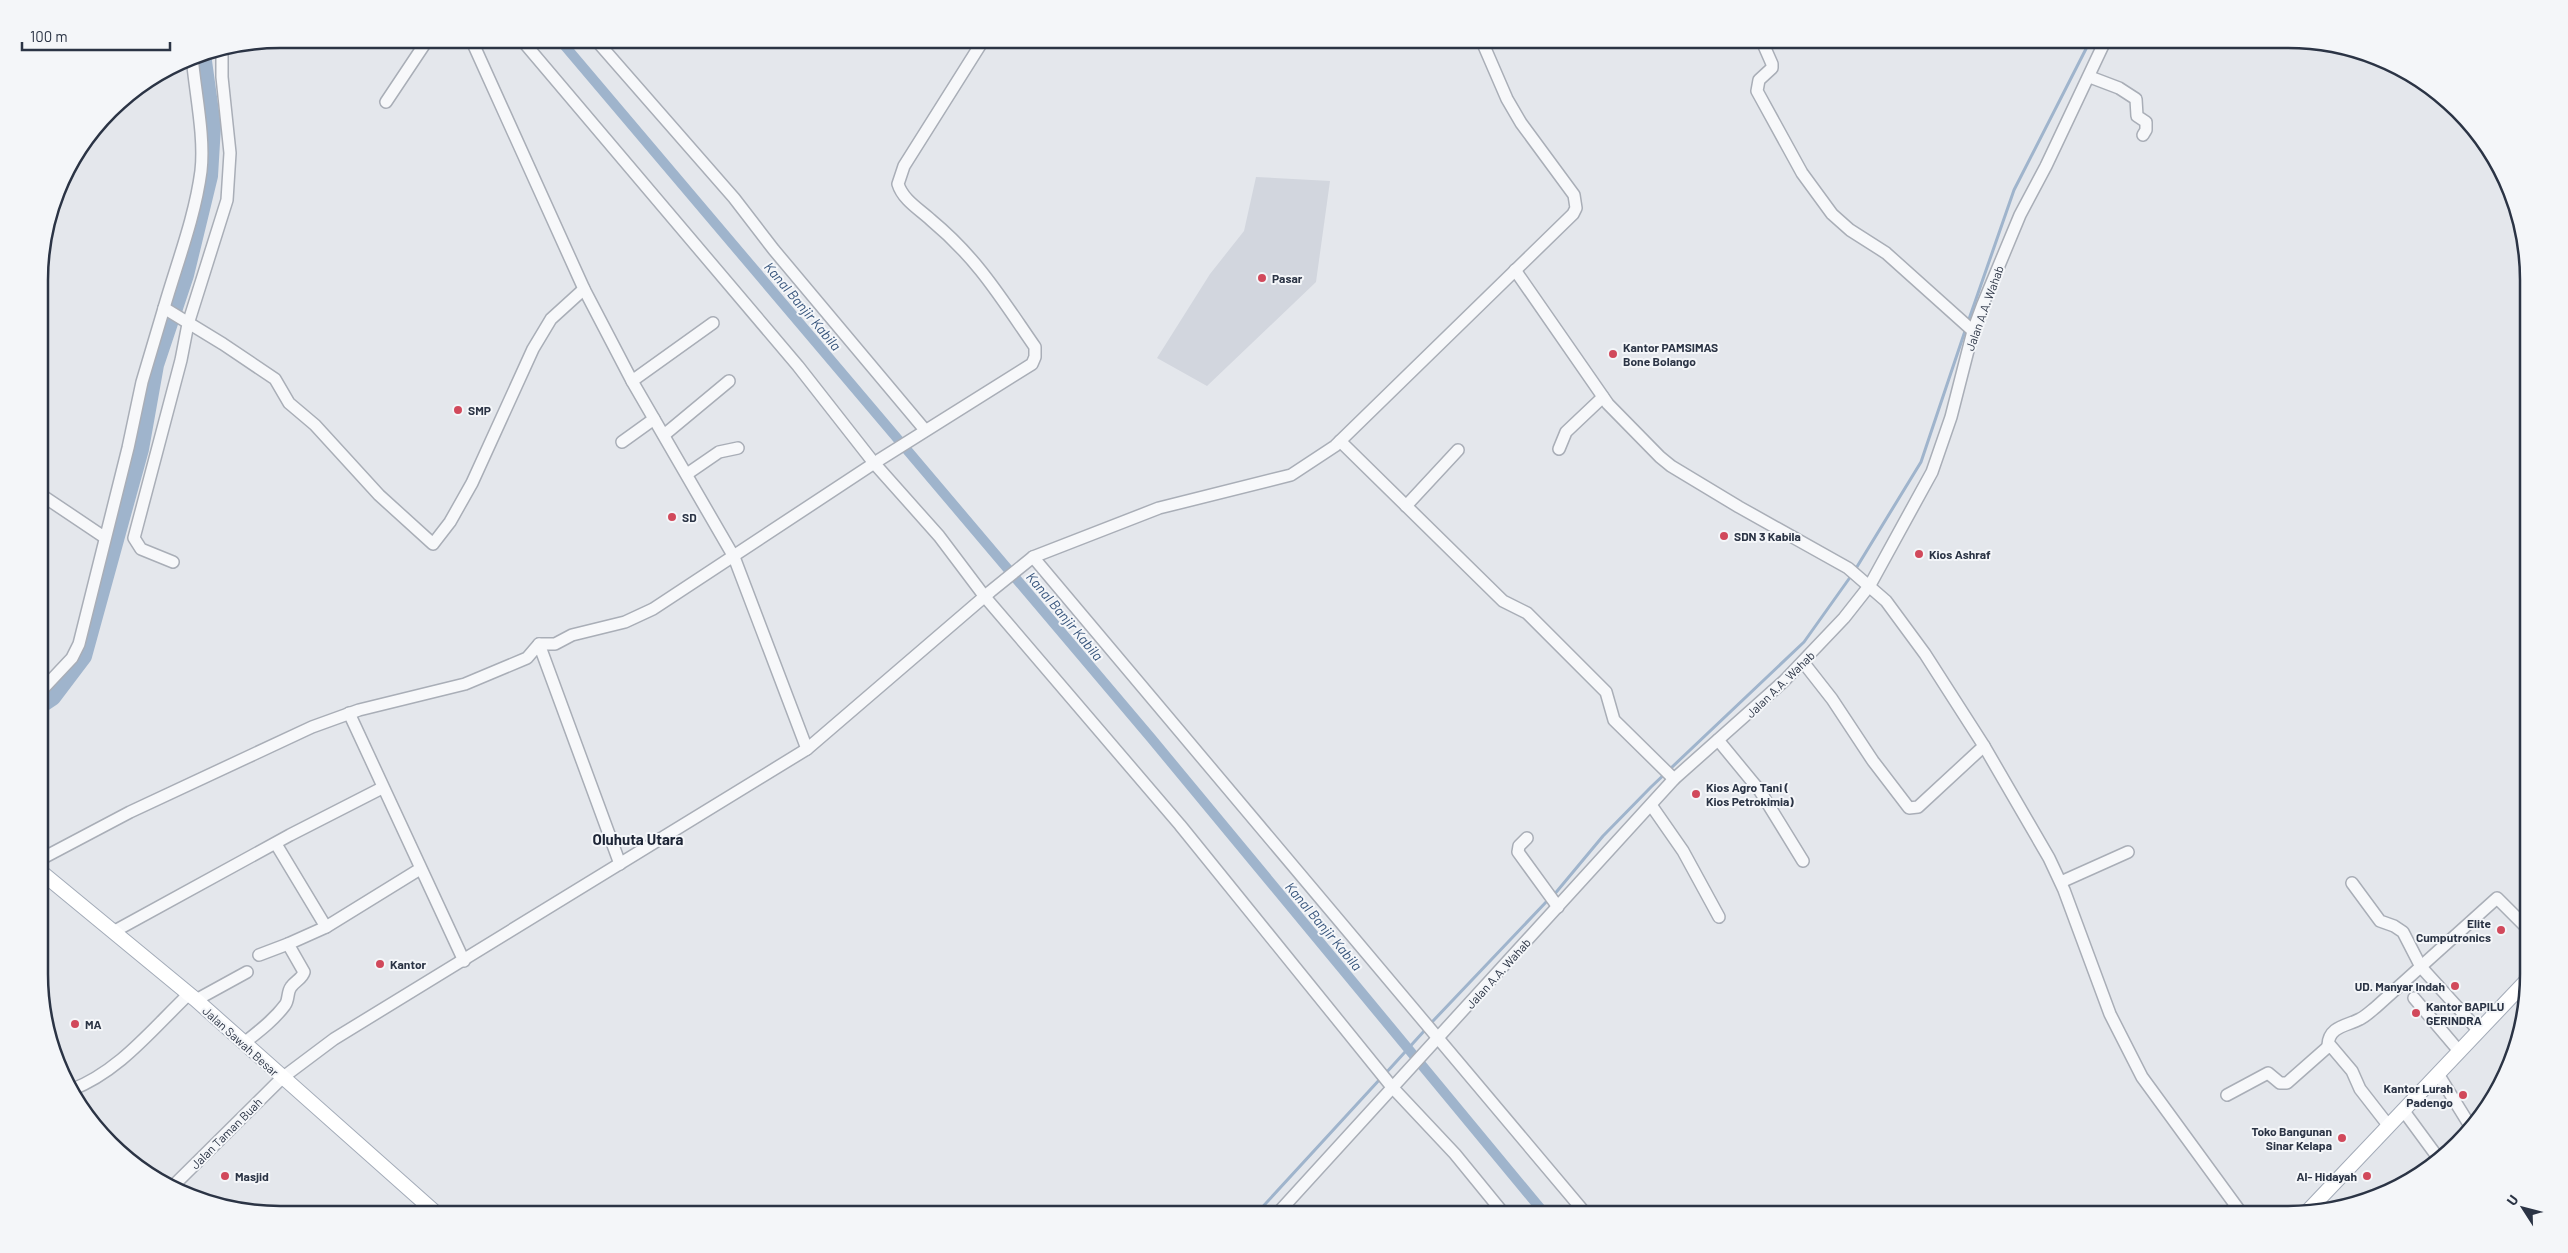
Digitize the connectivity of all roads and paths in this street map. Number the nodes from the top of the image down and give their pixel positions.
1 (422, 48) edge
2 (474, 48) edge
3 (529, 48) edge
4 (603, 48) edge
5 (978, 48) edge
6 (1485, 48) edge
7 (1765, 48) edge
8 (2102, 48) edge
9 (222, 54) edge
10 (193, 64) edge
11 (2090, 76) junction
12 (386, 102) dead end
13 (2144, 135) dead end
14 (1515, 270) junction
15 (584, 289) junction
16 (166, 310) junction
17 (184, 322) junction
18 (713, 323) dead end
19 (1969, 327) junction
20 (632, 381) junction
21 (729, 381) dead end
22 (1603, 397) junction
23 (654, 419) junction
24 (920, 433) junction
25 (664, 435) junction
26 (1340, 441) junction
27 (622, 442) dead end
28 (738, 448) dead end
29 (1559, 448) dead end
30 (1458, 450) dead end
31 (876, 461) junction
32 (687, 474) junction
33 (48, 499) edge
34 (1406, 506) junction
35 (104, 537) junction
36 (734, 557) junction
37 (1030, 560) junction
38 (173, 562) dead end
39 (1866, 582) junction
40 (988, 594) junction
41 (539, 644) junction
42 (1803, 662) junction
43 (48, 684) edge
44 (349, 713) junction
45 (1718, 740) junction
46 (1984, 746) junction
47 (807, 749) junction
48 (1670, 774) junction
49 (382, 788) junction
50 (1651, 805) junction
51 (1528, 838) dead end
52 (276, 844) junction
53 (2128, 852) dead end
54 (48, 855) edge
55 (1803, 860) dead end
56 (620, 864) junction
57 (420, 869) junction
58 (48, 878) edge
59 (2061, 882) junction
60 (2352, 883) dead end
61 (1554, 899) junction
62 (1719, 917) dead end
63 (2520, 921) edge
64 (326, 927) junction
65 (113, 932) junction
66 (288, 944) junction
67 (260, 955) dead end
68 (464, 962) junction
69 (2421, 966) junction
70 (247, 972) dead end
71 (2520, 987) edge
72 (193, 997) junction
73 (2414, 998) dead end
74 (2478, 1031) junction
75 (1438, 1040) junction
76 (244, 1044) junction
77 (2328, 1045) junction
78 (2459, 1051) junction
79 (2438, 1074) junction
80 (282, 1078) junction
81 (1395, 1084) junction
82 (77, 1087) edge
83 (2227, 1095) dead end
84 (2403, 1110) junction
85 (2467, 1122) edge
86 (2388, 1125) junction
87 (2436, 1153) edge
88 (177, 1182) edge
89 (2314, 1204) edge
90 (428, 1206) edge
91 (1284, 1206) edge
92 (1497, 1206) edge
93 (1579, 1206) edge
94 (2236, 1206) edge

1 - 12 street
2 - 15 street
3 - 31 street
4 - 24 street
5 - 24 street
6 - 14 street, Jalan Taman Buah
7 - 19 street
8 - 11 street, Jalan A.A. Wahab
9 - 17 street
10 - 16 street
11 - 13 street
11 - 19 street, Jalan A.A. Wahab
14 - 22 street
14 - 26 street, Jalan Taman Buah
15 - 17 street
15 - 20 street
16 - 17 street
16 - 35 street
17 - 38 street
18 - 20 street
19 - 39 street, Jalan A.A. Wahab
20 - 23 street
21 - 25 street
22 - 29 street
22 - 39 street
23 - 25 street
23 - 27 street
24 - 31 street
25 - 32 street
26 - 34 street
26 - 37 street, Jalan Taman Buah
28 - 32 street
30 - 34 street
31 - 36 street
31 - 40 street
32 - 36 street
33 - 35 street
34 - 48 street
35 - 43 street
36 - 41 street
36 - 47 street
37 - 40 street, Jalan Taman Buah
37 - 75 street
39 - 42 street, Jalan A.A. Wahab
39 - 46 street
40 - 47 street, Jalan Taman Buah
40 - 81 street
41 - 44 street
41 - 56 street
42 - 45 street, Jalan A.A. Wahab
42 - 46 street
44 - 49 street
44 - 54 street
45 - 48 street, Jalan A.A. Wahab
45 - 55 street
46 - 59 street
47 - 56 street, Jalan Taman Buah
48 - 50 street, Jalan A.A. Wahab
49 - 52 street
49 - 57 street
50 - 61 street, Jalan A.A. Wahab
50 - 62 street
51 - 61 street
52 - 64 street
52 - 65 street
53 - 59 street
56 - 68 street, Jalan Taman Buah
57 - 64 street
57 - 68 street
58 - 65 main road, Jalan Sawah Besar
59 - 94 street
60 - 69 street
61 - 75 street, Jalan A.A. Wahab
63 - 69 street
64 - 66 street
65 - 72 main road, Jalan Sawah Besar
66 - 67 street
66 - 76 street
68 - 80 street, Jalan Taman Buah
69 - 74 street
69 - 77 street
70 - 72 street
71 - 74 main road
72 - 76 main road, Jalan Sawah Besar
72 - 82 street
73 - 78 street
74 - 78 main road
75 - 81 street, Jalan A.A. Wahab
75 - 93 street
76 - 80 main road, Jalan Sawah Besar
77 - 83 street
77 - 86 street
78 - 79 main road
79 - 84 main road
79 - 85 street
80 - 88 street, Jalan Taman Buah
80 - 90 main road, Jalan Sawah Besar
81 - 91 street, Jalan A.A. Wahab
81 - 92 street
84 - 86 main road
84 - 87 street
86 - 89 main road

